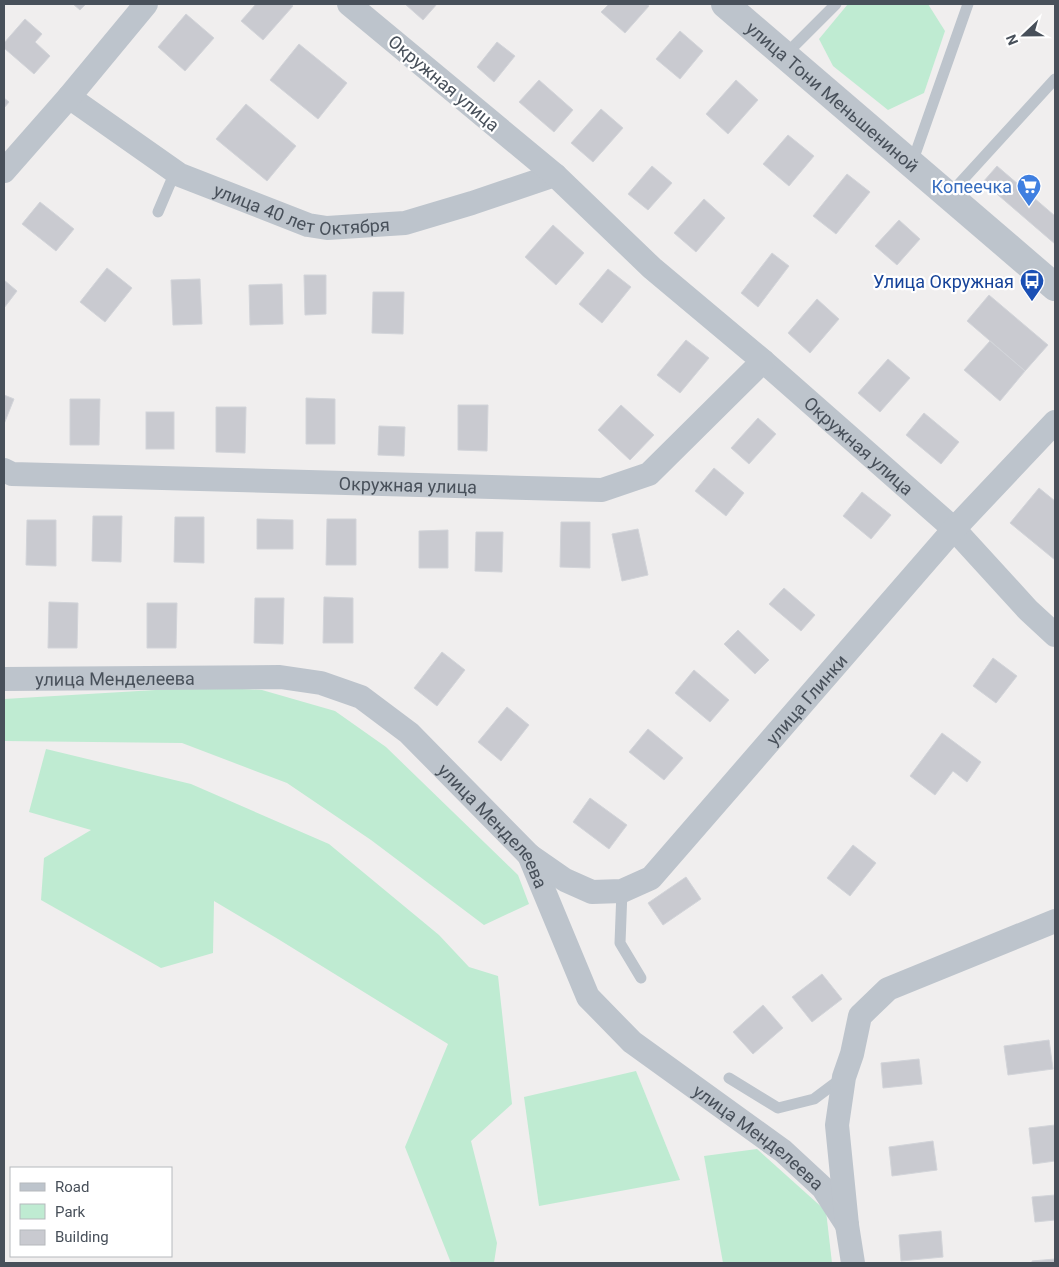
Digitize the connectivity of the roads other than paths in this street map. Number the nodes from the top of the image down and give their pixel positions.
1 (146, 4) edge
2 (349, 4) edge
3 (836, 4) edge
4 (968, 4) edge
5 (736, 7) edge
6 (785, 55) junction
7 (1053, 85) edge
8 (69, 97) junction
9 (912, 163) junction
10 (4, 171) edge
11 (175, 172) junction
12 (555, 175) junction
13 (948, 196) junction
14 (158, 212) dead end
15 (1055, 287) edge
16 (763, 361) junction
17 (1055, 422) edge
18 (4, 470) edge
19 (954, 529) junction
20 (1055, 635) edge
21 (4, 679) edge
22 (529, 855) junction
23 (622, 891) junction
24 (1055, 921) edge
25 (641, 978) dead end
26 (844, 1077) junction
27 (730, 1078) dead end
28 (847, 1225) junction
29 (853, 1263) edge

1 - 8 street
2 - 12 street, Окружная улица
3 - 6 lane
4 - 9 lane
5 - 6 street, улица Тони Меньшениной
6 - 9 street, улица Тони Меньшениной
7 - 13 lane
8 - 10 street
8 - 11 street, улица 40 лет Октября
9 - 13 street, улица Тони Меньшениной
11 - 12 street, улица 40 лет Октября
11 - 14 lane
12 - 16 street, Окружная улица
13 - 15 street, улица Тони Меньшениной
16 - 18 street, Окружная улица
16 - 19 street, Окружная улица
17 - 19 street, улица Глинки
19 - 20 street, Окружная улица
19 - 23 street, улица Глинки
21 - 22 street, улица Менделеева
22 - 23 street, улица Глинки
22 - 28 street, улица Менделеева
23 - 25 lane
24 - 26 street, улица Менделеева
26 - 27 lane
26 - 28 street, улица Менделеева
28 - 29 street, улица Менделеева

